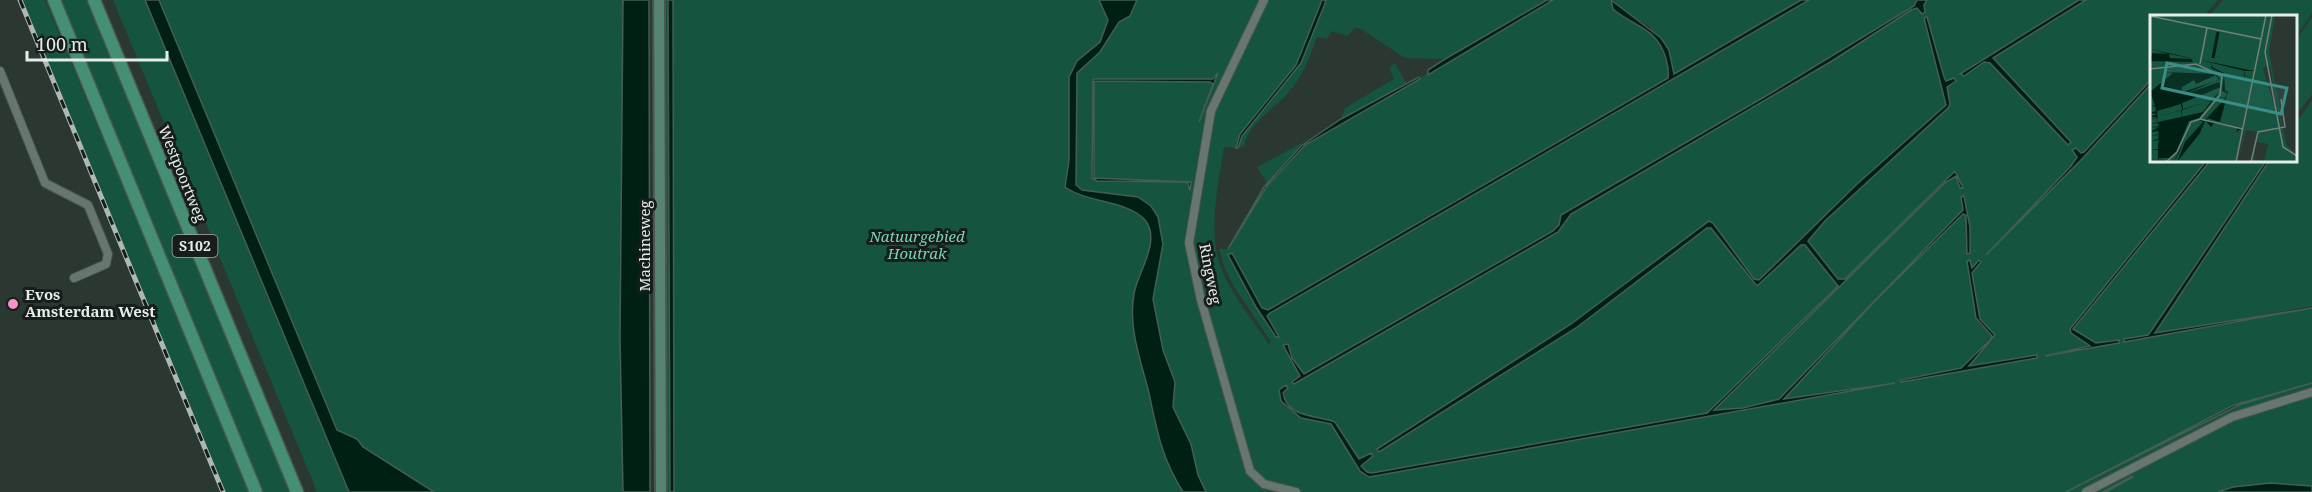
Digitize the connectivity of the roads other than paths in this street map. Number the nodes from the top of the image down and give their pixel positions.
1 (54, 0) edge
2 (94, 0) edge
3 (659, 0) edge
4 (1264, 0) edge
5 (0, 72) edge
6 (74, 278) dead end
7 (2312, 392) edge
8 (256, 492) edge
9 (297, 492) edge
10 (661, 492) edge
11 (1296, 492) edge
12 (2086, 492) edge

1 - 8 main road, S102
2 - 9 main road, Westpoortweg / S102
3 - 10 street, Machineweg
4 - 11 street, Ringweg
5 - 6 street
7 - 12 street

